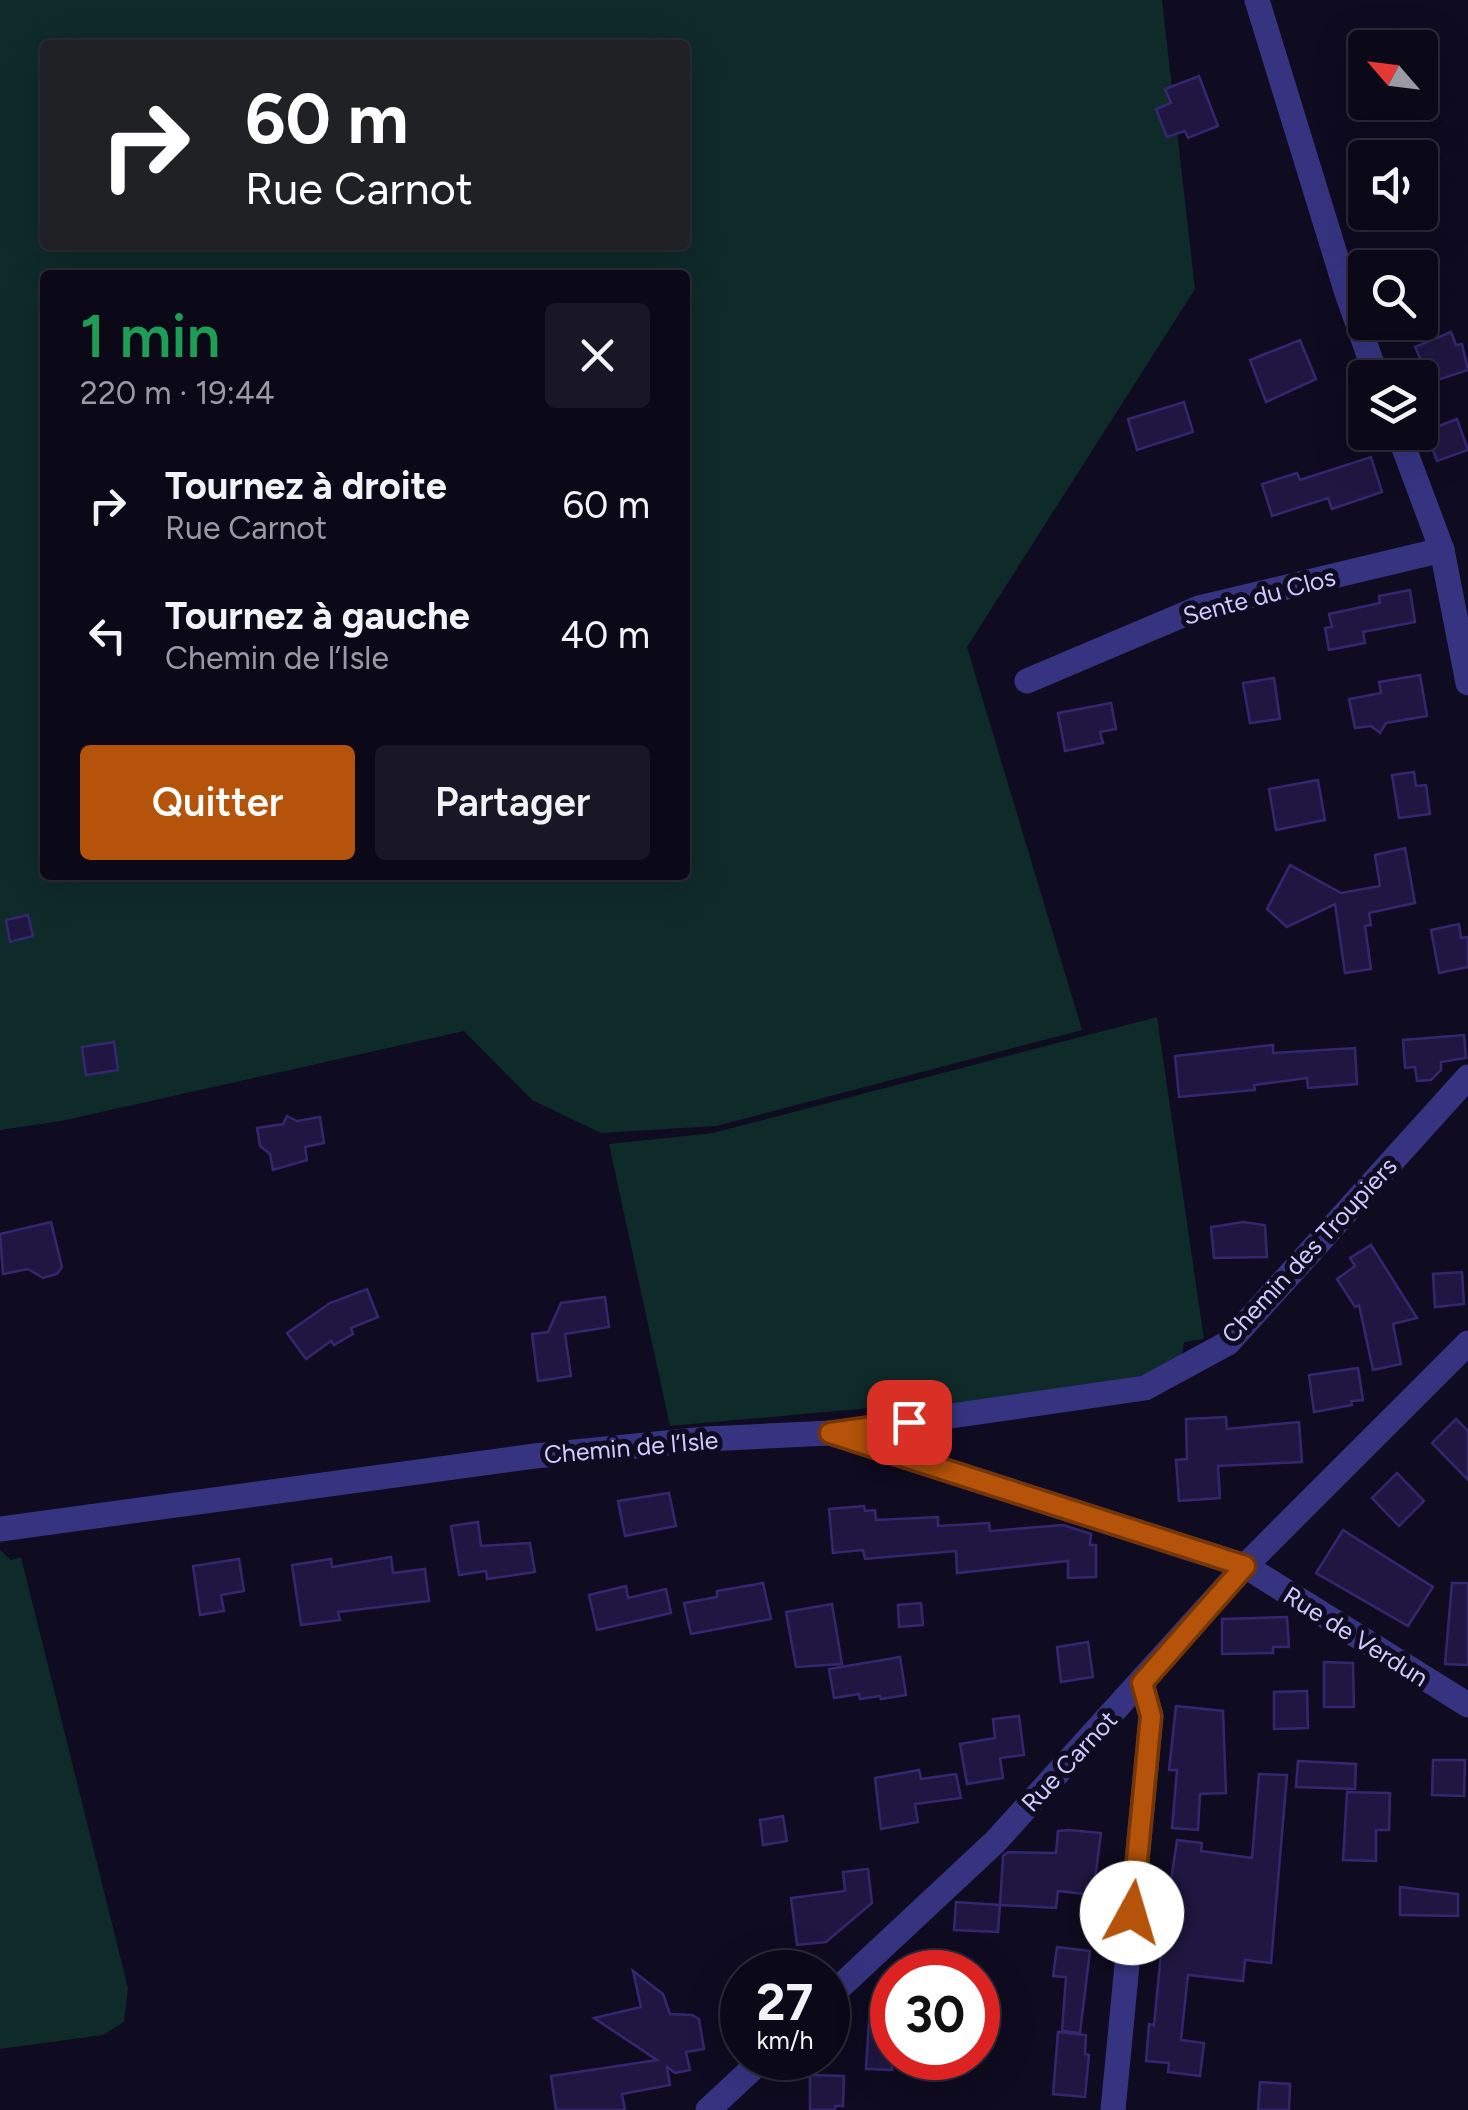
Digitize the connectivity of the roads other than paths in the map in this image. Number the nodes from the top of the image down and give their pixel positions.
1 (1258, 0) edge
2 (1371, 360) edge
3 (1405, 450) edge
4 (1442, 550) junction
5 (1027, 681) dead end
6 (1468, 683) edge
7 (1468, 1076) edge
8 (1468, 1343) edge
9 (830, 1433) junction
10 (0, 1529) edge
11 (1245, 1566) junction
12 (1142, 1683) junction
13 (1468, 1704) edge
14 (850, 1977) edge
15 (740, 2080) edge
16 (708, 2110) edge
17 (1113, 2110) edge

1 - 2 street
3 - 4 street
4 - 5 street, Sente du Clos
4 - 6 street
7 - 9 street, Chemin des Troupiers
8 - 11 street, Rue Carnot
9 - 10 street, Chemin de l’Isle
9 - 11 street, Chemin de l’Isle
11 - 12 street, Rue Carnot
11 - 13 street, Rue de Verdun
12 - 14 street, Rue Carnot
12 - 17 street
15 - 16 street

